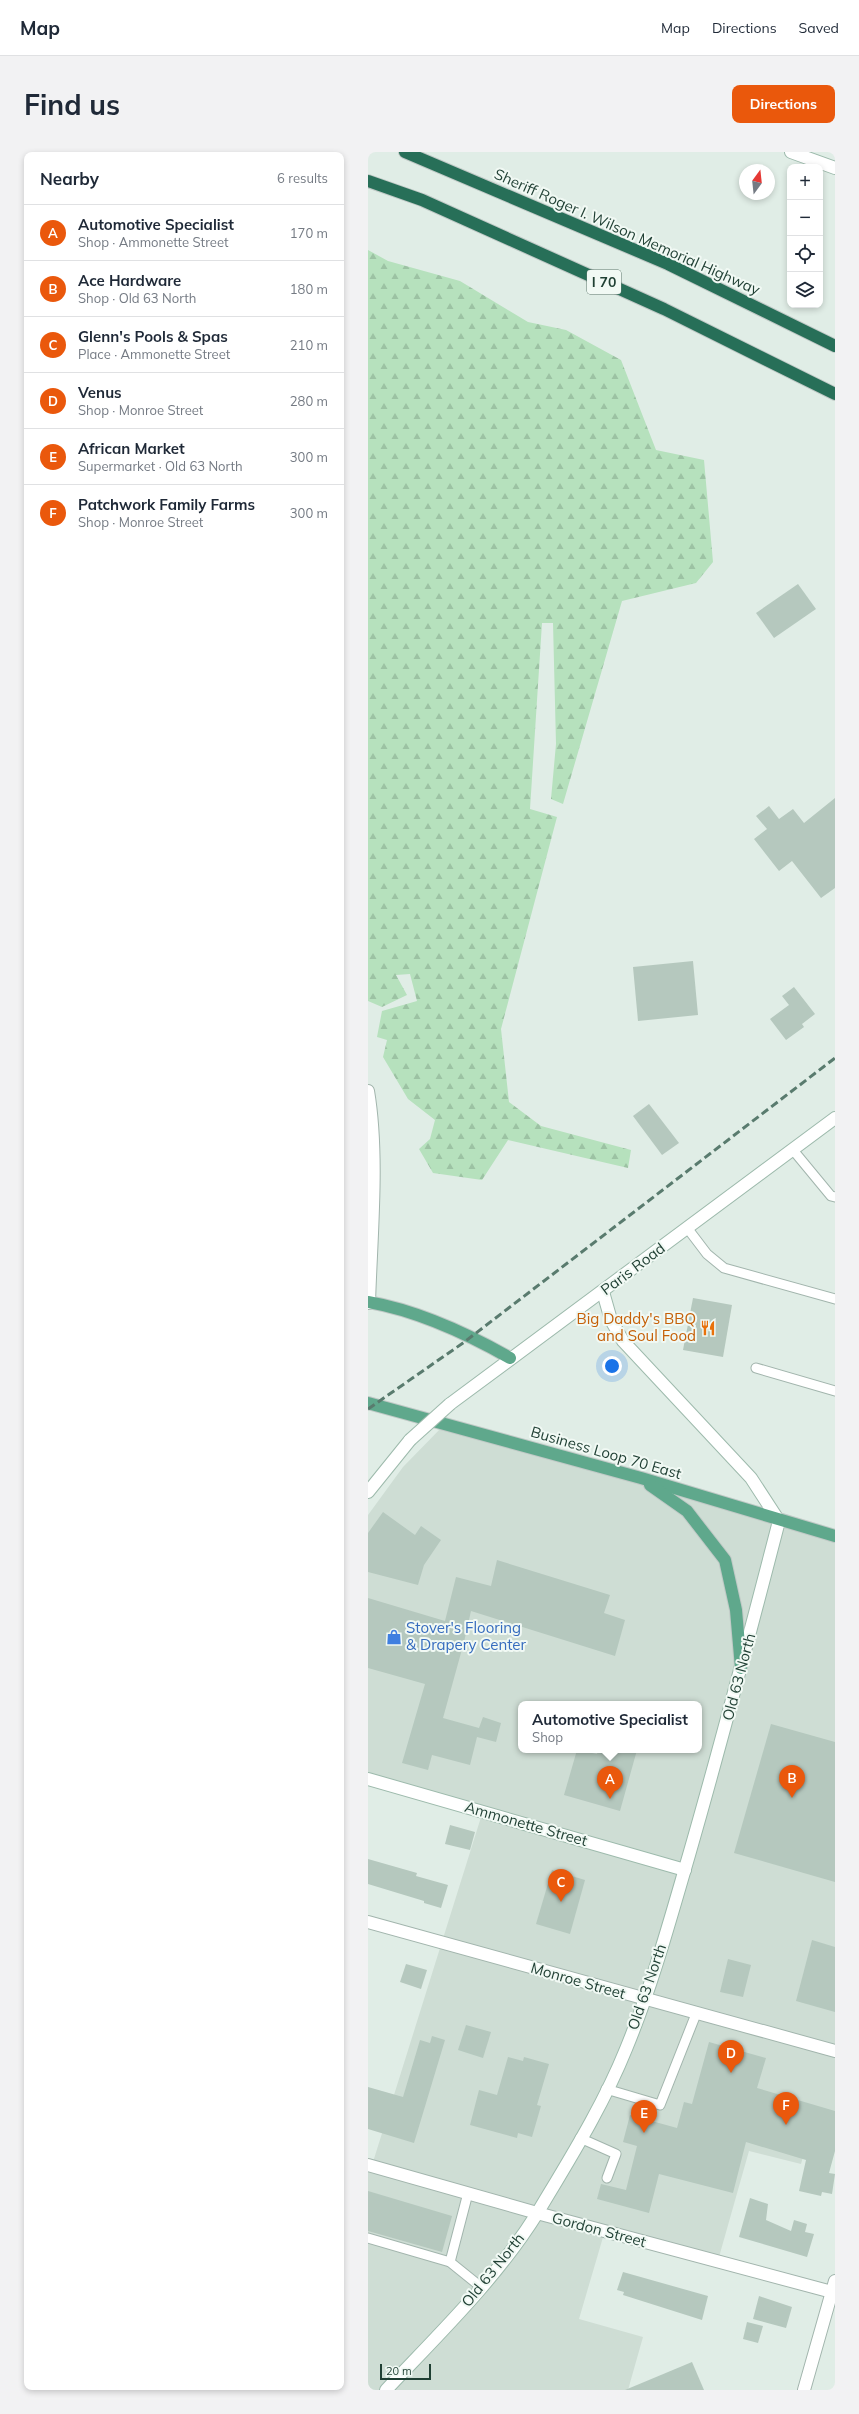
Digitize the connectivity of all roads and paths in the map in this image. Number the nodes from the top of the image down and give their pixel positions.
1 (405, 152) edge
2 (791, 152) edge
3 (835, 168) edge
4 (368, 181) edge
5 (835, 346) edge
6 (835, 394) edge
7 (368, 1091) edge
8 (835, 1118) edge
9 (793, 1150) junction
10 (835, 1197) edge
11 (688, 1229) junction
12 (603, 1292) junction
13 (835, 1300) edge
14 (369, 1302) edge
15 (510, 1358) junction
16 (756, 1368) dead end
17 (835, 1391) edge
18 (368, 1403) edge
19 (641, 1478) junction
20 (368, 1492) edge
21 (779, 1521) junction
22 (835, 1536) edge
23 (741, 1668) junction
24 (368, 1779) edge
25 (685, 1870) junction
26 (368, 1922) edge
27 (645, 2000) junction
28 (696, 2014) junction
29 (835, 2051) edge
30 (606, 2089) junction
31 (580, 2138) junction
32 (368, 2165) edge
33 (607, 2178) dead end
34 (468, 2194) junction
35 (537, 2213) junction
36 (368, 2238) edge
37 (450, 2262) junction
38 (481, 2287) junction
39 (833, 2287) edge
40 (386, 2390) edge
41 (804, 2390) edge

1 - 5 highway, Sheriff Roger I. Wilson Memorial Highway
2 - 3 main road
4 - 6 highway, I 70
7 - 14 main road
8 - 9 main road, Paris Road
9 - 10 lane
9 - 11 main road, Paris Road
11 - 12 main road, Paris Road
11 - 13 lane
12 - 15 main road, Paris Road
12 - 21 main road
14 - 15 main road
15 - 20 main road, Paris Road, bridge
16 - 17 lane
18 - 19 main road, Business Loop 70 East
19 - 21 main road, Business Loop 70 East
19 - 23 main road
21 - 22 main road, Business Loop 70 East
21 - 23 main road, Old 63 North
23 - 25 main road, Old 63 North
24 - 25 main road, Ammonette Street
25 - 27 main road, Old 63 North
26 - 27 main road, Monroe Street
27 - 28 main road, Monroe Street
27 - 30 main road, Old 63 North
28 - 29 main road, Monroe Street
28 - 30 lane
30 - 31 main road, Old 63 North
31 - 33 lane
31 - 35 main road, Old 63 North
32 - 34 main road, Gordon Street
34 - 35 main road, Gordon Street
34 - 37 lane
35 - 38 main road, Old 63 North
35 - 39 main road, Gordon Street
36 - 37 lane
37 - 38 lane
38 - 40 main road, Old 63 North
39 - 41 main road

